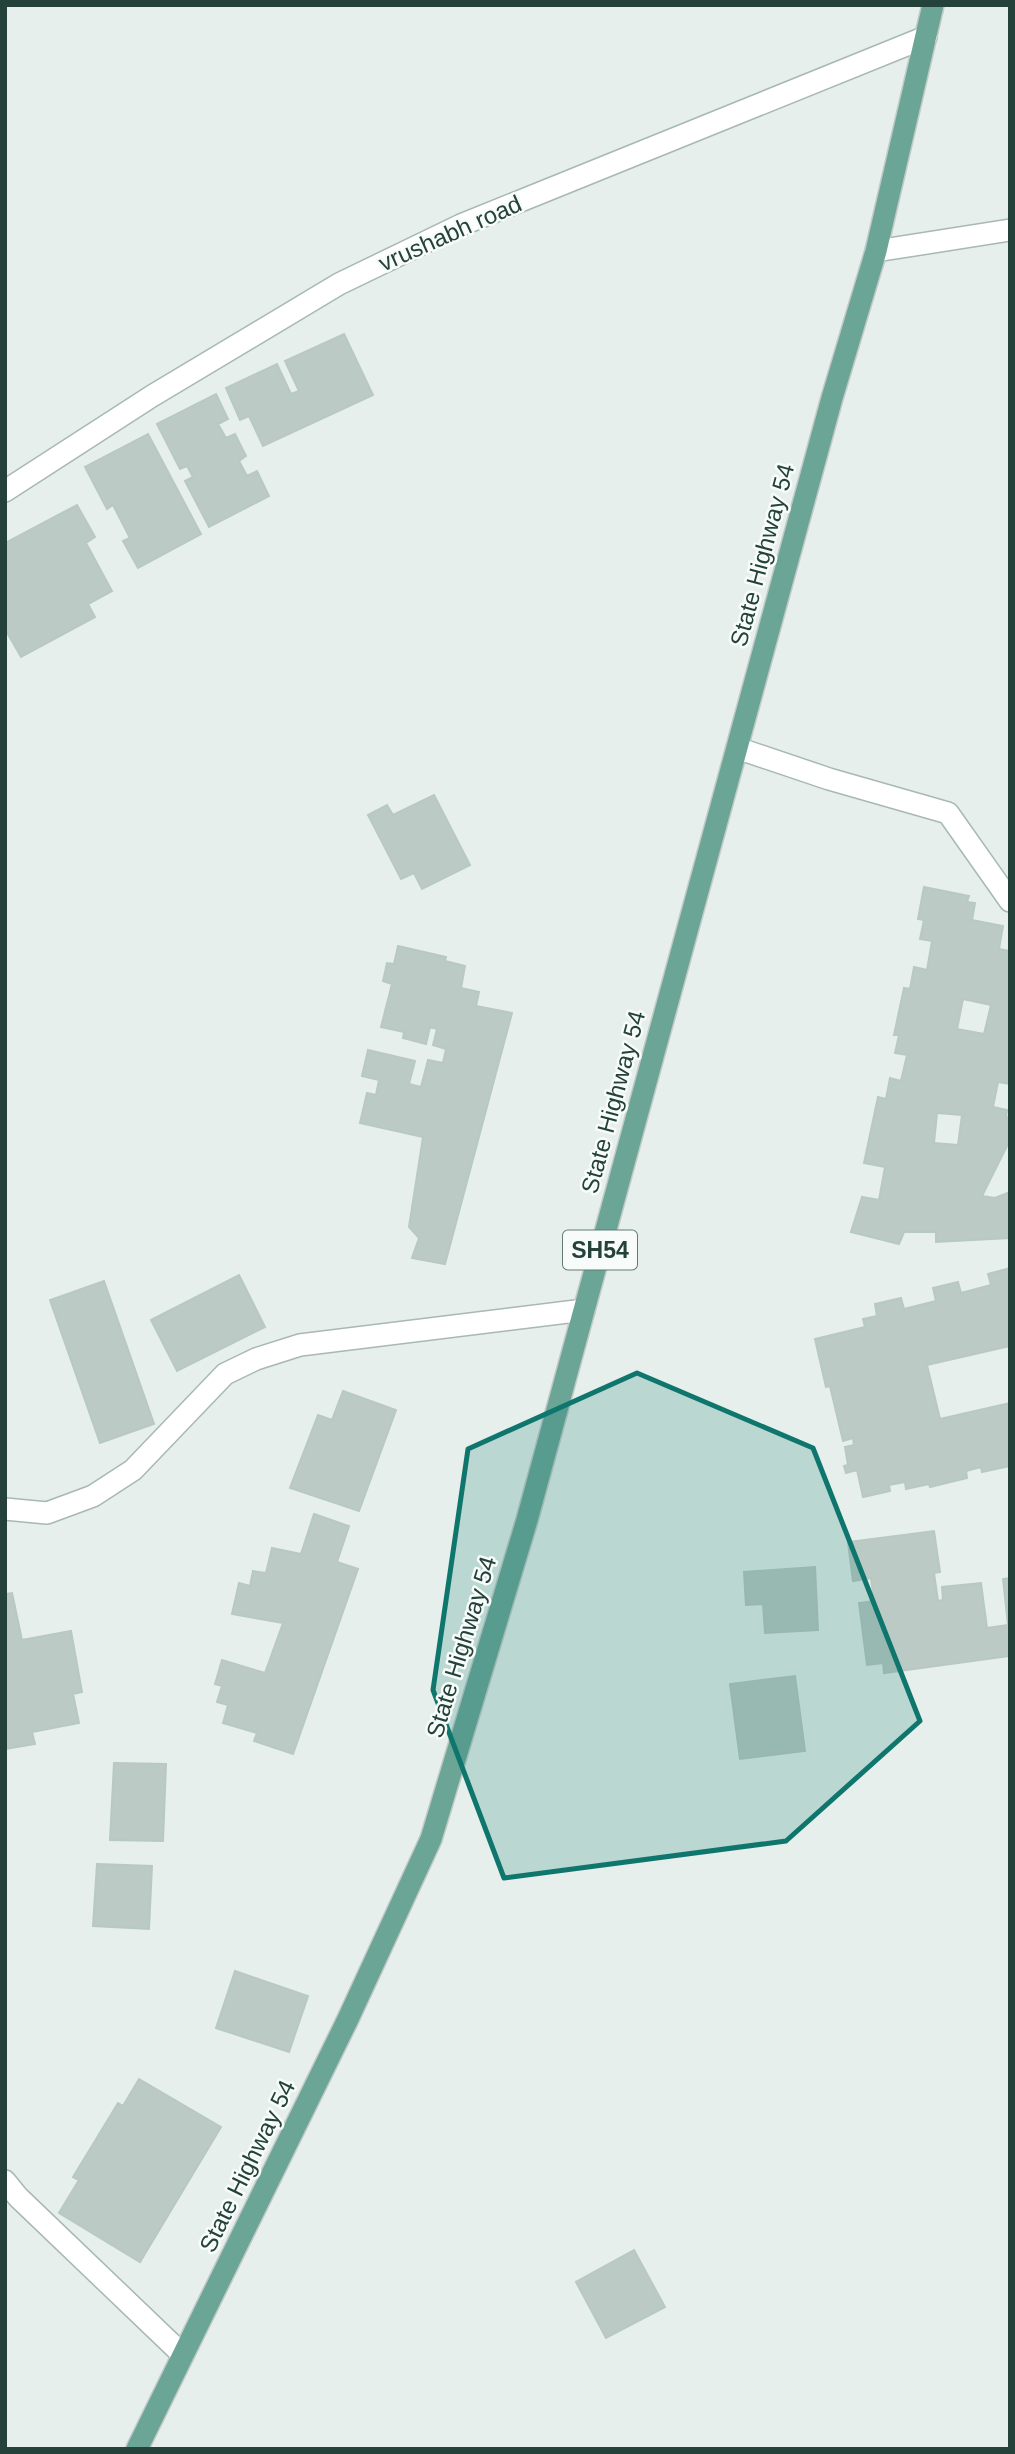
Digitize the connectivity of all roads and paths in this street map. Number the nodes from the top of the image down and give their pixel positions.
1 (933, 5) edge
2 (926, 37) junction
3 (1010, 230) edge
4 (876, 251) junction
5 (5, 491) edge
6 (737, 748) junction
7 (1010, 901) edge
8 (584, 1310) junction
9 (5, 1509) edge
10 (5, 2181) edge
11 (183, 2355) junction
12 (137, 2449) edge

1 - 2 main road, State Highway 54 / SH54
2 - 4 main road, State Highway 54 / SH54
2 - 5 street, vrushabh road
3 - 4 street
4 - 6 main road, State Highway 54 / SH54
6 - 7 street
6 - 8 main road, State Highway 54 / SH54
8 - 9 street
8 - 11 main road, State Highway 54 / SH54
10 - 11 street
11 - 12 main road, State Highway 54 / SH54

